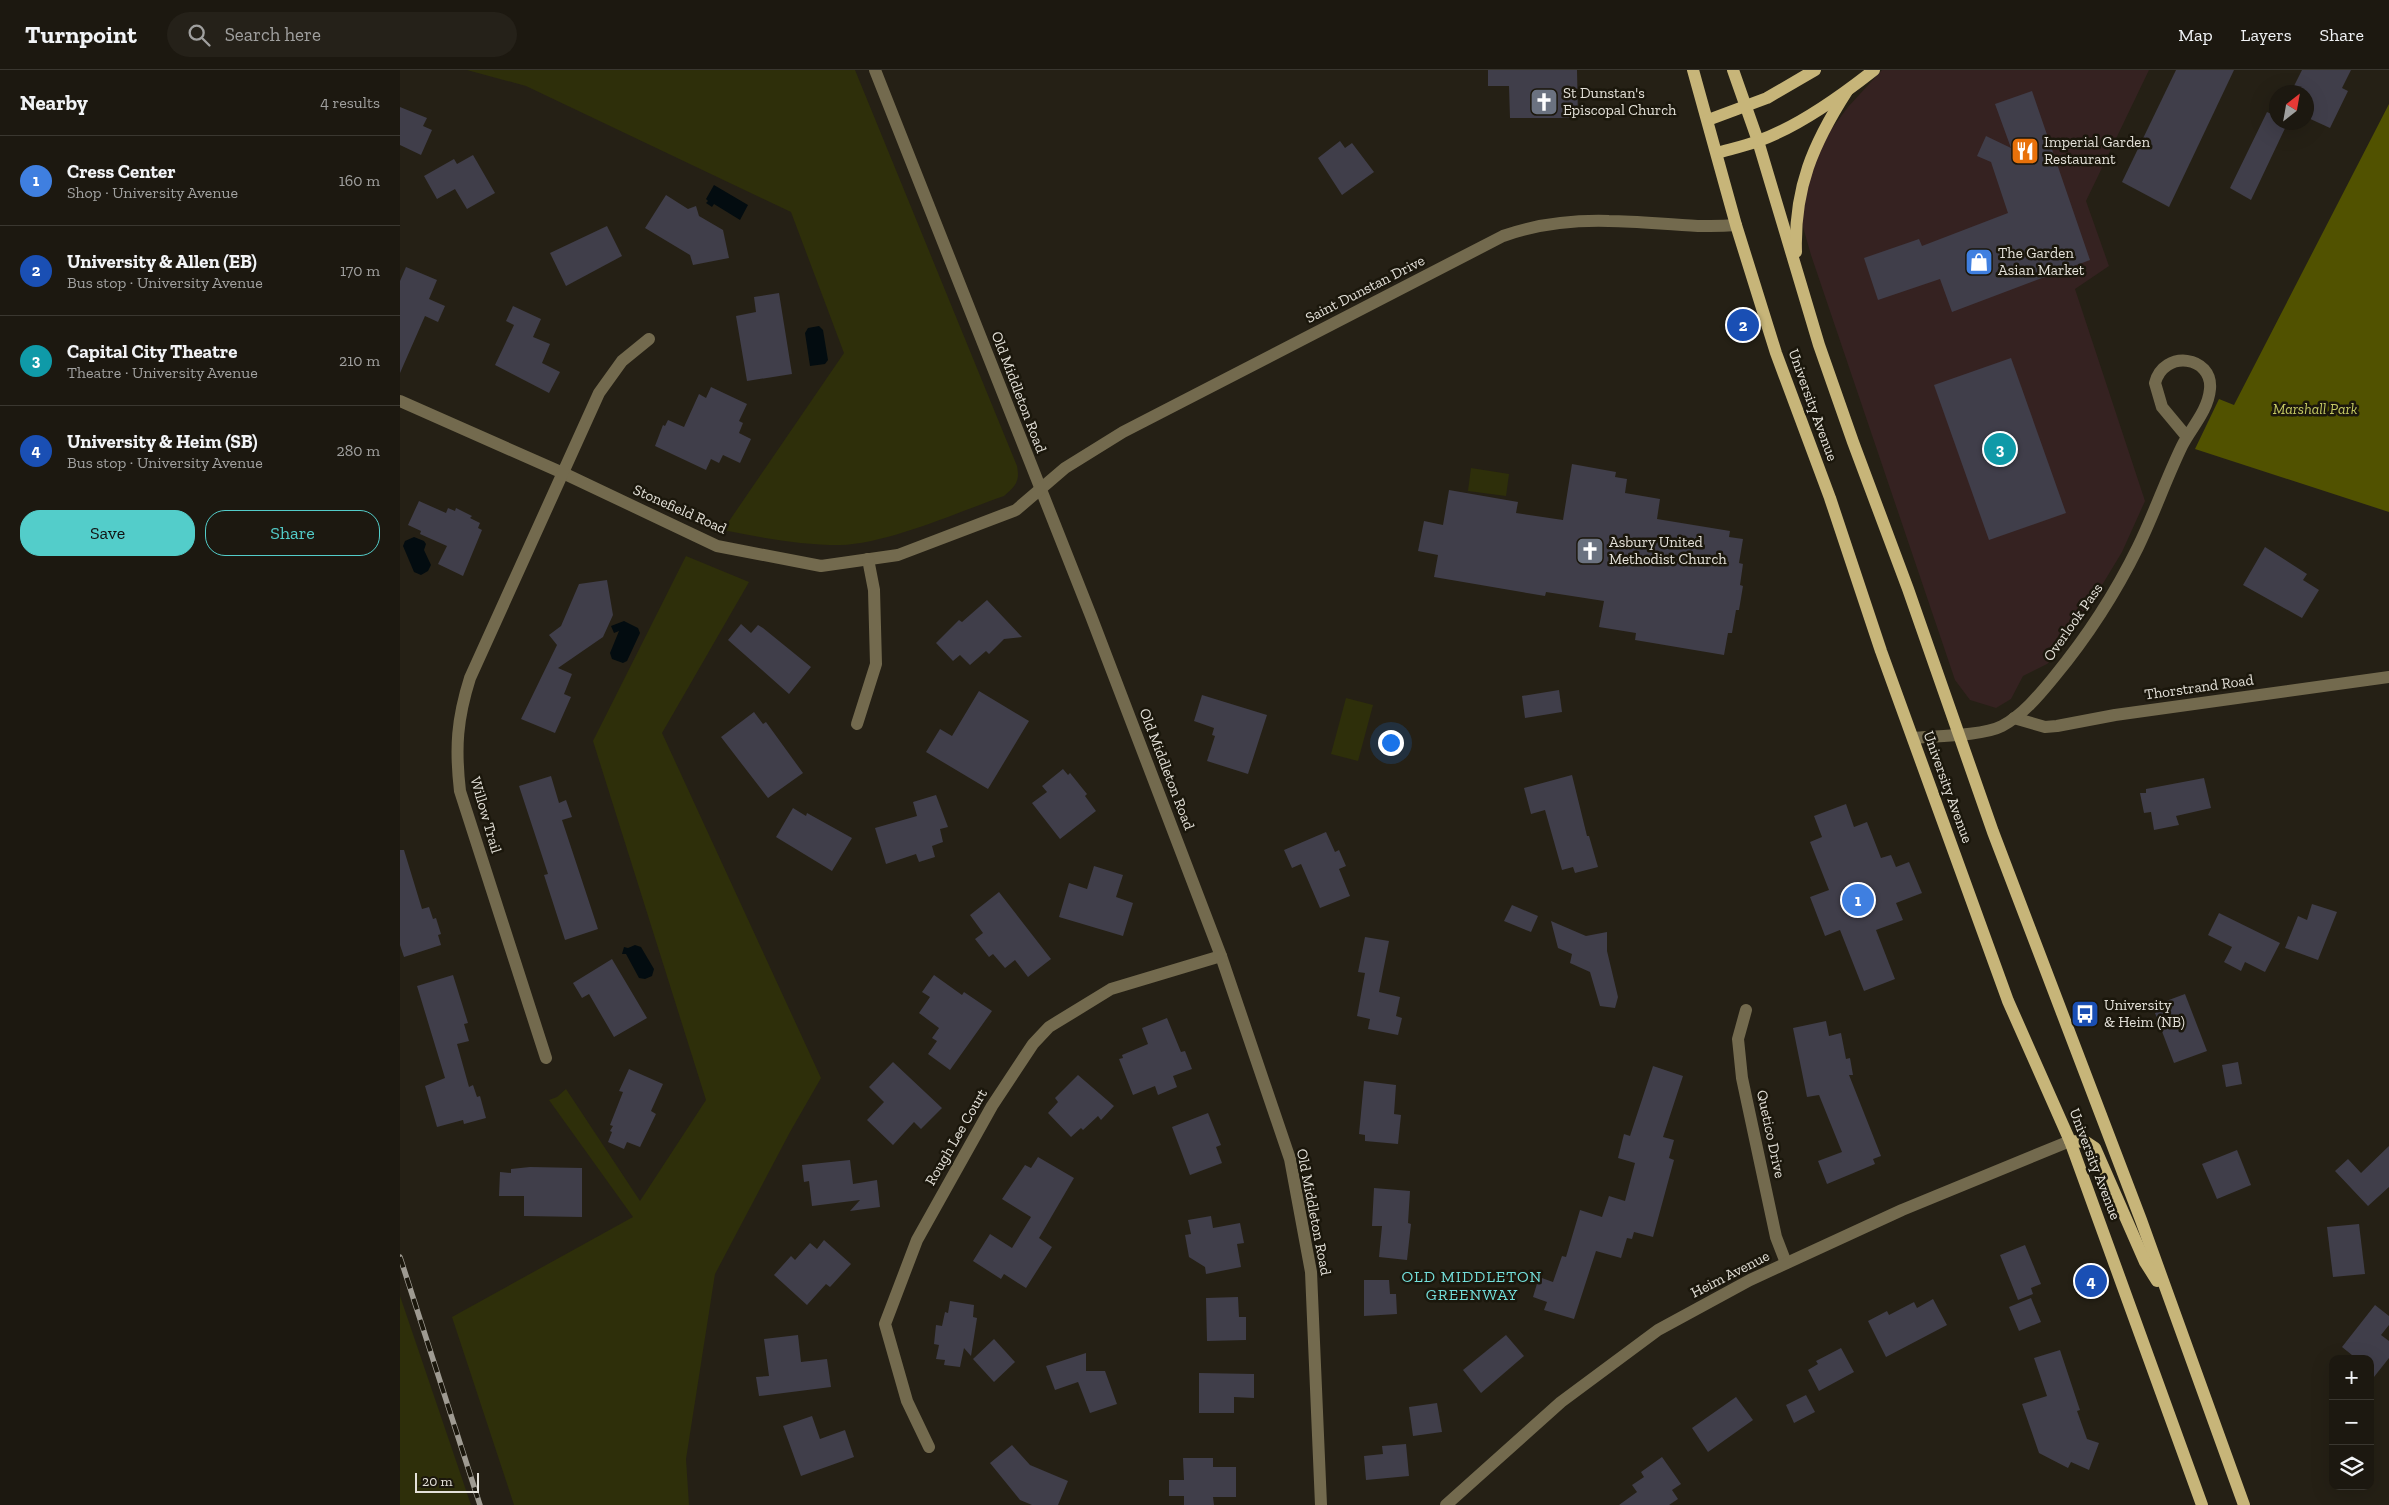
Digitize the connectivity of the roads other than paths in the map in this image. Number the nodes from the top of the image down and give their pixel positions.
1 (875, 70) edge
2 (1693, 70) edge
3 (1734, 70) edge
4 (1815, 70) edge
5 (1874, 70) edge
6 (1847, 91) junction
7 (1746, 107) junction
8 (1708, 120) junction
9 (1758, 141) junction
10 (1717, 153) junction
11 (1736, 225) junction
12 (1797, 269) junction
13 (648, 339) dead end
14 (400, 401) edge
15 (2187, 437) junction
16 (563, 473) junction
17 (1041, 490) junction
18 (868, 559) junction
19 (2389, 677) edge
20 (2014, 718) junction
21 (857, 724) dead end
22 (1960, 734) junction
23 (1912, 738) junction
24 (1221, 956) junction
25 (1746, 1010) dead end
26 (546, 1058) dead end
27 (2070, 1141) junction
28 (1786, 1263) junction
29 (2170, 1299) junction
30 (929, 1447) dead end
31 (1321, 1505) edge
32 (1446, 1505) edge
33 (2202, 1505) edge
34 (2244, 1505) edge

1 - 17 street, Old Middleton Road
2 - 8 main road, University Avenue
3 - 7 main road, University Avenue
4 - 7 main road
5 - 6 main road
6 - 9 main road
6 - 12 main road
7 - 8 main road
7 - 9 main road, University Avenue
8 - 10 main road, University Avenue
9 - 10 main road
9 - 12 main road, University Avenue
10 - 11 main road, University Avenue
11 - 17 street, Saint Dunstan Drive
11 - 23 main road, University Avenue
12 - 22 main road, University Avenue
13 - 16 street, Willow Trail
14 - 16 street, Stonefield Road
15 - 15 street, Overlook Pass
15 - 20 street, Overlook Pass
16 - 18 street, Stonefield Road
16 - 26 street, Willow Trail
17 - 18 street, Stonefield Road
17 - 24 street, Old Middleton Road
18 - 21 street
19 - 20 street, Thorstrand Road
20 - 22 street, Overlook Pass
22 - 23 street, Overlook Pass
22 - 29 main road, University Avenue
23 - 27 main road, University Avenue
24 - 30 street, Rough Lee Court
24 - 31 street, Old Middleton Road
25 - 28 street, Quetico Drive
27 - 28 street, Heim Avenue
27 - 29 main road
27 - 33 main road, University Avenue
28 - 32 street, Heim Avenue
29 - 34 main road, University Avenue

